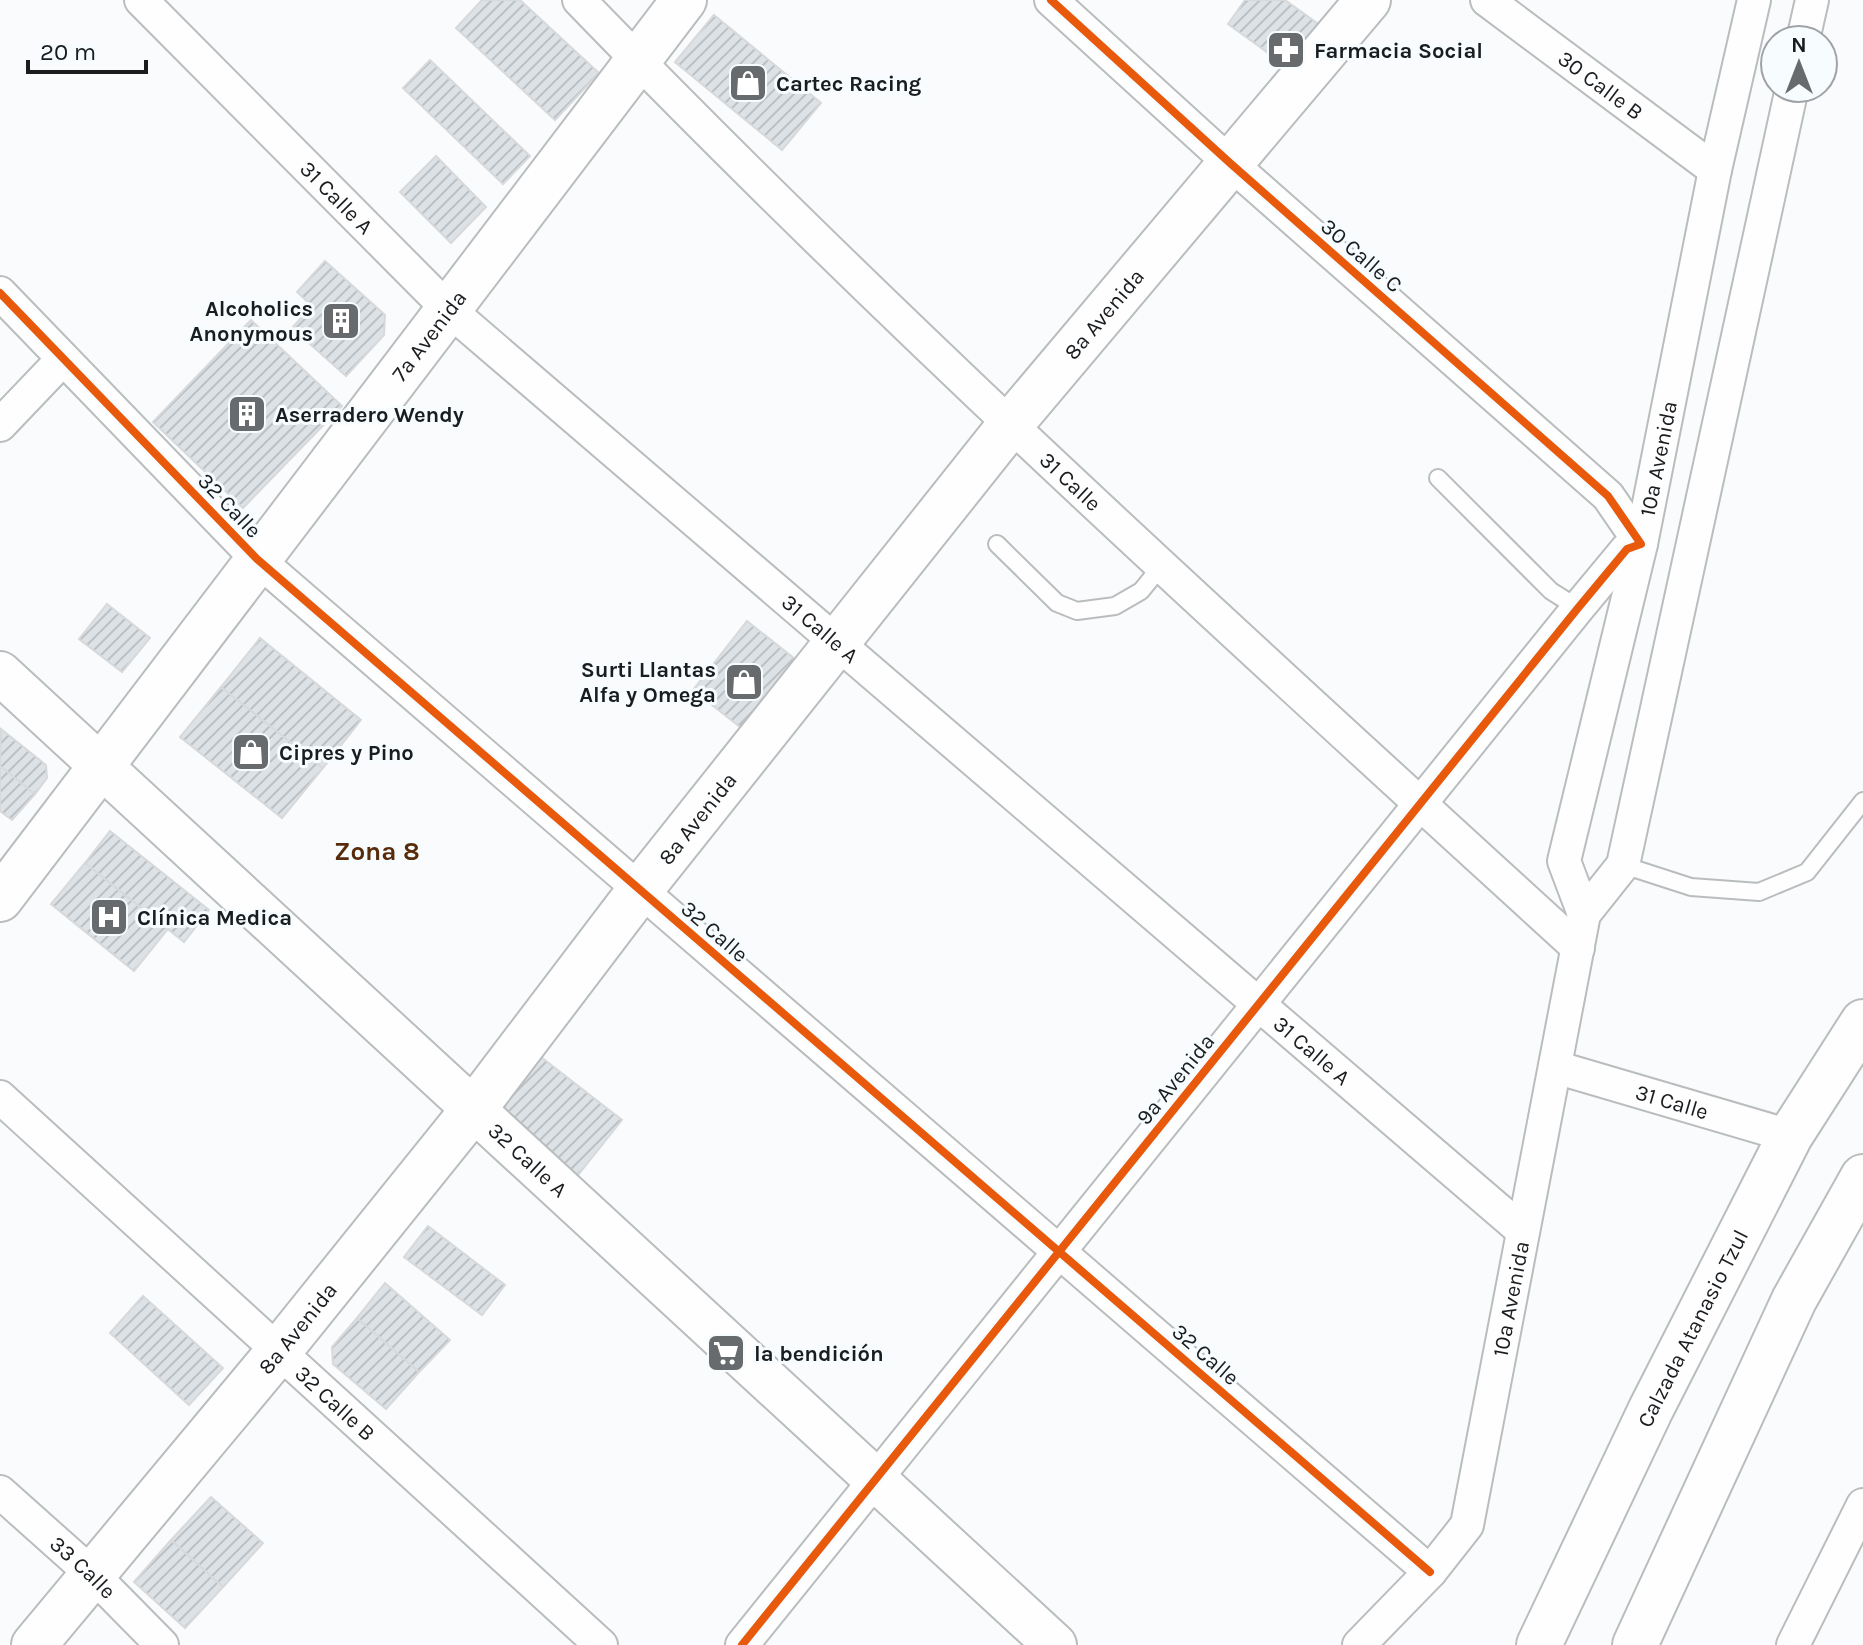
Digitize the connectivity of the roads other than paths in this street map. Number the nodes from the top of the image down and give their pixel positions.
1 (141, 0) edge
2 (579, 0) edge
3 (684, 0) edge
4 (1051, 0) edge
5 (1368, 0) edge
6 (1487, 0) edge
7 (1754, 0) edge
8 (1812, 0) edge
9 (1807, 24) edge
10 (639, 62) junction
11 (1789, 104) edge
12 (1230, 163) junction
13 (1715, 170) junction
14 (0, 293) edge
15 (448, 309) junction
16 (63, 359) junction
17 (0, 425) edge
18 (1010, 425) junction
19 (1438, 478) dead end
20 (997, 544) dead end
21 (1641, 544) junction
22 (257, 559) junction
23 (1162, 565) junction
24 (1578, 608) junction
25 (837, 644) junction
26 (0, 673) edge
27 (100, 767) junction
28 (1863, 801) edge
29 (1421, 804) junction
30 (1623, 865) junction
31 (640, 890) junction
32 (0, 899) edge
33 (1584, 914) junction
34 (1578, 948) junction
35 (1258, 1005) junction
36 (1863, 1022) edge
37 (1555, 1067) junction
38 (0, 1097) edge
39 (473, 1110) junction
40 (1790, 1136) junction
41 (1863, 1177) edge
42 (1523, 1231) junction
43 (1059, 1251) junction
44 (279, 1351) junction
45 (875, 1480) junction
46 (0, 1492) edge
47 (1863, 1505) edge
48 (1430, 1572) junction
49 (92, 1574) junction
50 (34, 1645) edge
51 (162, 1645) edge
52 (601, 1645) edge
53 (742, 1645) edge
54 (1055, 1645) edge
55 (1359, 1645) edge
56 (1539, 1645) edge
57 (1635, 1645) edge
58 (1793, 1645) edge

1 - 15 street, 31 Calle A
2 - 10 street, 31 Calle
3 - 10 main road, 7a Avenida
4 - 12 street, 30 Calle C
5 - 12 main road, 8a Avenida
6 - 13 street, 30 Calle B
7 - 13 street, 10a Avenida
8 - 9 street
10 - 15 main road, 7a Avenida
10 - 18 street, 31 Calle
11 - 30 street, 10a Avenida
12 - 18 main road, 8a Avenida
12 - 21 street, 30 Calle C
13 - 21 street, 10a Avenida
14 - 16 street, 32 Calle
15 - 22 main road, 7a Avenida
15 - 25 street, 31 Calle A
16 - 17 street
16 - 22 street, 32 Calle
18 - 23 street, 31 Calle
18 - 25 main road, 8a Avenida
19 - 24 lane
20 - 23 lane
21 - 24 street, 9a Avenida
21 - 33 street, 10a Avenida
22 - 27 main road, 7a Avenida
22 - 31 street, 32 Calle
23 - 29 street, 31 Calle
24 - 29 street, 9a Avenida
25 - 31 main road, 8a Avenida
25 - 35 street, 31 Calle A
26 - 27 street, 32 Calle A
27 - 32 main road, 7a Avenida
27 - 39 street, 32 Calle A
28 - 30 lane
29 - 34 street, 31 Calle
29 - 35 street, 9a Avenida
30 - 33 street, 10a Avenida
31 - 39 main road, 8a Avenida
31 - 43 street, 32 Calle
33 - 34 street, 10a Avenida
34 - 37 street, 10a Avenida
35 - 42 street, 31 Calle A
35 - 43 street, 9a Avenida
36 - 40 main road, Calzada Atanasio Tzul
37 - 40 street, 31 Calle
37 - 42 street, 10a Avenida
38 - 44 street, 32 Calle B
39 - 44 main road, 8a Avenida
39 - 45 street, 32 Calle A
40 - 56 main road, Calzada Atanasio Tzul
41 - 57 main road
42 - 48 street, 10a Avenida
43 - 45 street, 9a Avenida
43 - 48 street, 32 Calle
44 - 49 main road, 8a Avenida
44 - 52 street, 32 Calle B
45 - 53 street, 9a Avenida
45 - 54 street, 32 Calle A
46 - 49 street, 33 Calle
47 - 58 street
48 - 55 street, 10a Avenida
49 - 50 main road, 8a Avenida
49 - 51 street, 33 Calle

